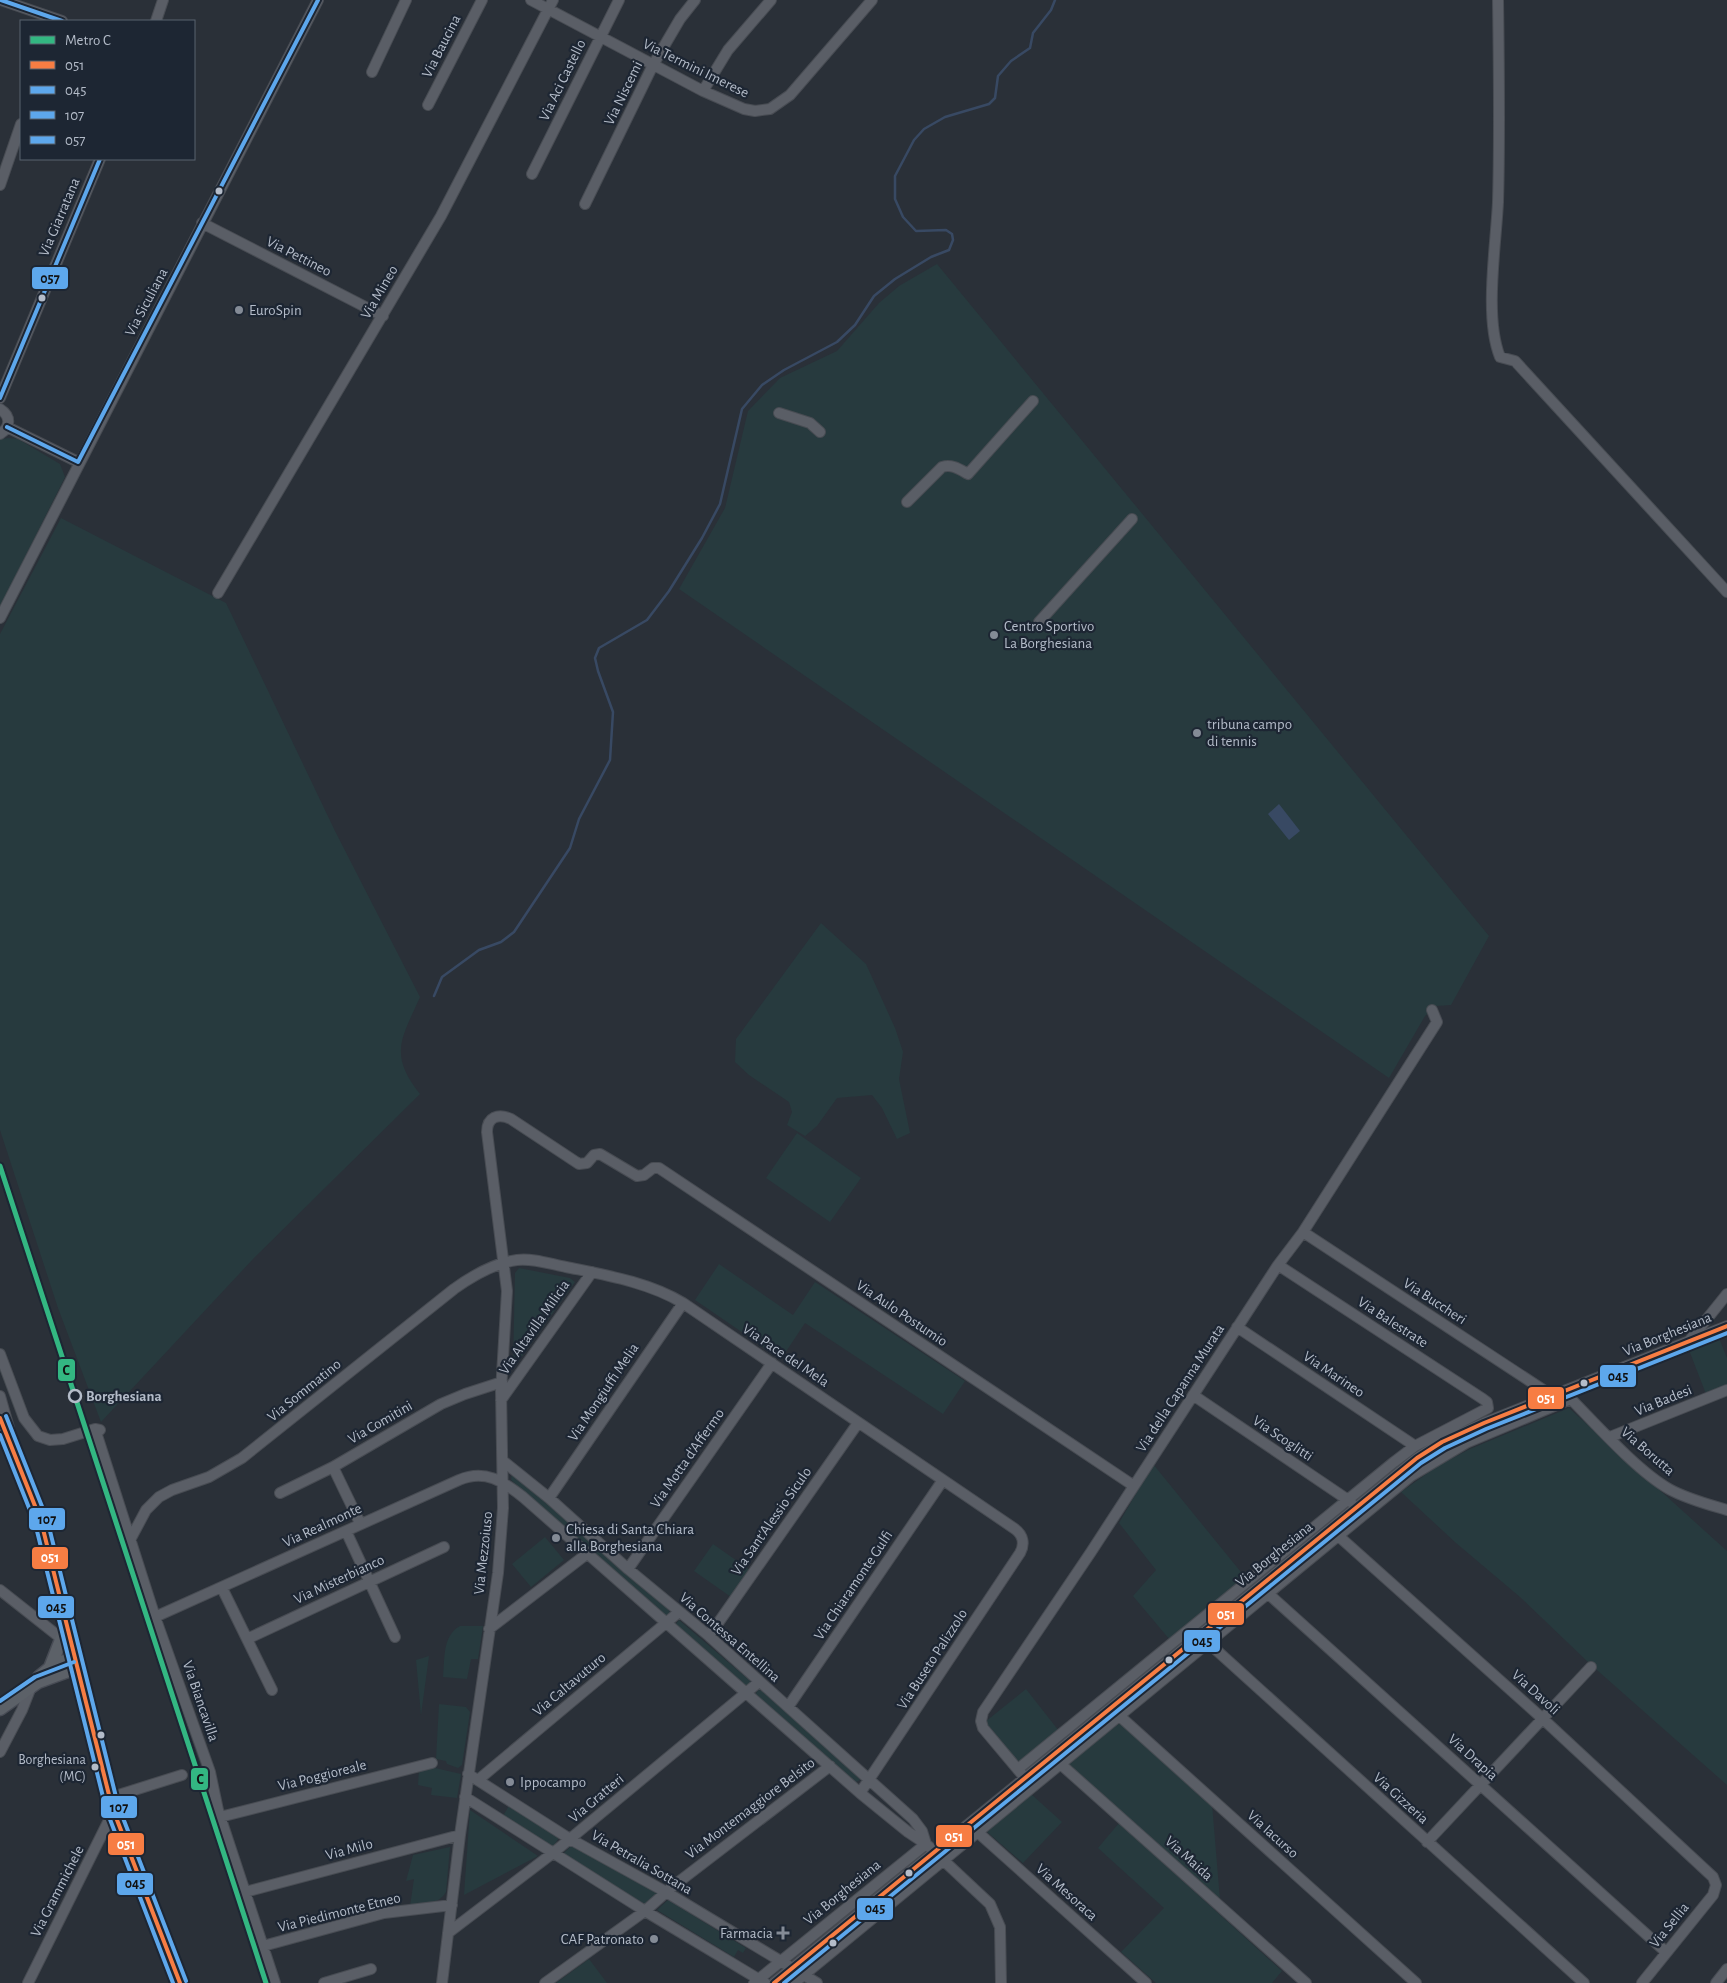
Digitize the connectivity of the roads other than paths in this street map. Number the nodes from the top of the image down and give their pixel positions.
1 (1, 0) edge
2 (163, 0) edge
3 (318, 0) edge
4 (406, 0) edge
5 (482, 0) edge
6 (531, 0) edge
7 (619, 0) edge
8 (696, 0) edge
9 (771, 0) edge
10 (872, 0) edge
11 (1498, 0) edge
12 (550, 4) edge
13 (56, 20) edge
14 (156, 20) edge
15 (601, 36) junction
16 (653, 65) junction
17 (372, 72) dead end
18 (703, 91) junction
19 (428, 105) dead end
20 (20, 127) edge
21 (100, 160) edge
22 (532, 174) dead end
23 (0, 185) edge
24 (585, 204) dead end
25 (202, 223) junction
26 (383, 316) junction
27 (4, 375) edge
28 (0, 398) edge
29 (1033, 401) dead end
30 (0, 409) edge
31 (778, 413) dead end
32 (4, 430) edge
33 (820, 432) dead end
34 (78, 462) junction
35 (907, 502) dead end
36 (1132, 519) dead end
37 (1727, 592) edge
38 (218, 593) dead end
39 (0, 618) edge
40 (1039, 622) dead end
41 (1432, 1010) dead end
42 (653, 1168) joint
43 (1303, 1232) junction
44 (504, 1263) junction
45 (1278, 1265) junction
46 (592, 1272) junction
47 (1727, 1294) edge
48 (683, 1303) junction
49 (1727, 1326) edge
50 (1237, 1327) junction
51 (1689, 1341) junction
52 (0, 1354) edge
53 (772, 1363) junction
54 (502, 1382) junction
55 (1727, 1390) edge
56 (1563, 1391) junction
57 (1193, 1395) junction
58 (1551, 1395) junction
59 (0, 1396) edge
60 (1571, 1399) junction
61 (501, 1400) junction
62 (1489, 1405) joint
63 (0, 1418) edge
64 (858, 1423) junction
65 (1610, 1437) junction
66 (1415, 1446) junction
67 (12, 1447) junction
68 (504, 1461) junction
69 (333, 1467) junction
70 (1403, 1467) junction
71 (1411, 1476) junction
72 (943, 1480) junction
73 (504, 1482) junction
74 (1134, 1486) junction
75 (280, 1493) dead end
76 (549, 1498) junction
77 (1347, 1499) junction
78 (1356, 1506) junction
79 (1727, 1510) edge
80 (360, 1524) junction
81 (1330, 1528) junction
82 (346, 1531) junction
83 (1338, 1535) junction
84 (130, 1540) junction
85 (1022, 1540) joint
86 (444, 1547) dead end
87 (588, 1553) junction
88 (628, 1570) junction
89 (370, 1582) junction
90 (1258, 1586) junction
91 (222, 1588) junction
92 (0, 1590) edge
93 (1268, 1594) junction
94 (680, 1612) junction
95 (156, 1617) junction
96 (666, 1622) junction
97 (489, 1629) junction
98 (64, 1633) junction
99 (1199, 1634) junction
100 (709, 1636) junction
101 (395, 1637) dead end
102 (247, 1638) junction
103 (1208, 1642) junction
104 (75, 1663) junction
105 (50, 1668) junction
106 (1591, 1668) dead end
107 (759, 1682) junction
108 (31, 1686) junction
109 (272, 1690) dead end
110 (746, 1693) junction
111 (1110, 1707) junction
112 (0, 1708) edge
113 (788, 1708) junction
114 (1119, 1715) junction
115 (1543, 1719) junction
116 (0, 1752) edge
117 (1052, 1756) junction
118 (432, 1763) dead end
119 (1060, 1763) junction
120 (830, 1766) junction
121 (1018, 1769) junction
122 (182, 1774) dead end
123 (468, 1774) junction
124 (1025, 1778) junction
125 (478, 1780) junction
126 (870, 1780) junction
127 (1482, 1785) junction
128 (860, 1793) junction
129 (465, 1797) junction
130 (109, 1798) junction
131 (113, 1812) junction
132 (220, 1817) junction
133 (968, 1824) junction
134 (978, 1832) junction
135 (460, 1836) junction
136 (570, 1838) junction
137 (1427, 1842) junction
138 (926, 1844) junction
139 (934, 1852) junction
140 (553, 1853) junction
141 (943, 1861) junction
142 (1716, 1885) joint
143 (245, 1892) junction
144 (666, 1892) junction
145 (452, 1904) junction
146 (645, 1911) junction
147 (448, 1933) junction
148 (263, 1946) junction
149 (1666, 1952) junction
150 (780, 1961) junction
151 (792, 1968) junction
152 (371, 1969) dead end
153 (1727, 1969) edge
154 (804, 1975) junction
155 (759, 1982) edge
156 (28, 1983) edge
157 (180, 1983) edge
158 (275, 1983) edge
159 (324, 1983) edge
160 (442, 1983) edge
161 (545, 1983) edge
162 (774, 1983) edge
163 (794, 1983) edge
164 (817, 1983) edge
165 (1001, 1983) edge
166 (1146, 1983) edge
167 (1306, 1983) edge
168 (1416, 1983) edge
169 (1584, 1983) edge
170 (1642, 1983) edge
171 (1716, 1983) edge

1 - 13 street
2 - 14 street
3 - 25 street, Via Siculiana
4 - 17 street
5 - 19 street, Via Baucina
6 - 12 street, Via Termini Imerese
7 - 15 street, Via Aci Castello
8 - 16 street, Via Niscemi
9 - 18 street
10 - 18 street, Via Termini Imerese
11 - 37 street
12 - 15 street, Via Termini Imerese
12 - 26 street, Via Mineo
15 - 16 street, Via Termini Imerese
15 - 22 street, Via Aci Castello
16 - 18 street, Via Termini Imerese
16 - 24 street, Via Niscemi
20 - 23 street
21 - 27 street, Via Giarratana
25 - 26 street, Via Pettineo
25 - 34 street, Via Siculiana
26 - 38 street, Via Mineo
27 - 28 street, Via Giarratana
29 - 35 street
30 - 32 street
31 - 33 street
32 - 34 street
34 - 39 street, Via Siculiana
36 - 40 street
41 - 43 street, Via della Capanna Murata
42 - 44 street, Via Mezzoiuso
42 - 74 street, Via Aulo Postumio
43 - 45 street, Via della Capanna Murata
43 - 58 street, Via Buccheri
44 - 46 street, Via Pace del Mela
44 - 54 street, Via Mezzoiuso
44 - 84 street, Via Sommatino
45 - 50 street, Via della Capanna Murata
45 - 62 street, Via Balestrate
46 - 48 street, Via Pace del Mela
46 - 61 street, Via Altavilla Milicia
47 - 51 street
48 - 53 street, Via Pace del Mela
48 - 76 street, Via Mongiuffi Melia
49 - 51 street, Via Borghesiana
50 - 57 street, Via della Capanna Murata
50 - 66 street, Via Marineo
51 - 56 street, Via Borghesiana
52 - 84 street, Via Biancavilla
53 - 64 street, Via Pace del Mela
53 - 88 street, Via Motta d'Affermo
54 - 61 street, Via Mezzoiuso
54 - 69 street, Via Comitini
55 - 65 street, Via Badesi
56 - 58 street, Via Borghesiana
56 - 60 street, Via Borutta
57 - 74 street, Via della Capanna Murata
57 - 77 street, Via Scoglitti
58 - 70 street, Via Borghesiana
59 - 67 street
60 - 65 street, Via Borutta
60 - 71 street, Via Borghesiana
61 - 68 street, Via Mezzoiuso
62 - 66 street, Via Borghesiana
63 - 67 main road
64 - 72 street, Via Pace del Mela
64 - 100 street, Via Sant'Alessio Siculo
65 - 79 street, Via Borutta
66 - 77 street, Via Borghesiana
67 - 98 main road
68 - 73 street, Via Mezzoiuso
68 - 76 street, Via Contessa Entellina
69 - 75 street, Via Comitini
69 - 80 street
70 - 71 street
70 - 78 street, Via Borghesiana
71 - 83 street, Via Borghesiana
72 - 85 street, Via Pace del Mela
72 - 113 street, Via Chiaramonte Gulfi
73 - 80 street, Via Realmonte
73 - 87 street, Via Contessa Entellina
73 - 97 street, Via Mezzoiuso
74 - 121 street, Via della Capanna Murata
76 - 88 street, Via Contessa Entellina
77 - 78 street, Via Scoglitti
77 - 121 street, Via Borghesiana
78 - 81 street, Via Borghesiana
80 - 82 street, Via Realmonte
81 - 83 street, Via Davoli
81 - 90 street, Via Borghesiana
82 - 89 street
82 - 91 street, Via Realmonte
83 - 93 street, Via Borghesiana
83 - 115 street, Via Davoli
84 - 95 street, Via Biancavilla
85 - 126 street, Via Buseto Palizzolo
86 - 89 street, Via Misterbianco
87 - 96 street, Via Contessa Entellina
87 - 97 street
88 - 94 street, Via Contessa Entellina
89 - 101 street
89 - 102 street, Via Misterbianco
90 - 93 street, Via Drapia
90 - 99 street, Via Borghesiana
91 - 95 street, Via Realmonte
91 - 102 street
92 - 98 street
93 - 103 street, Via Borghesiana
93 - 127 street, Via Drapia
94 - 96 street, Via Caltavuturo
94 - 100 street, Via Contessa Entellina
95 - 132 street, Via Biancavilla
96 - 110 street, Via Contessa Entellina
96 - 125 street, Via Caltavuturo
97 - 123 street, Via Mezzoiuso
98 - 104 main road
98 - 105 main road
99 - 103 street, Via Gizzeria
99 - 111 street, Via Borghesiana
100 - 107 street, Via Contessa Entellina
102 - 109 street
103 - 114 street, Via Borghesiana
103 - 137 street, Via Gizzeria
104 - 105 main road
104 - 108 main road
104 - 130 main road
105 - 108 main road
106 - 115 street
107 - 110 street, Via Gratteri
107 - 113 street, Via Contessa Entellina
108 - 112 main road
108 - 116 street
110 - 120 street, Via Contessa Entellina
110 - 136 street, Via Gratteri
111 - 114 street, Via Iacurso
111 - 117 street, Via Borghesiana
113 - 126 street, Via Contessa Entellina
114 - 119 street, Via Borghesiana
114 - 168 street, Via Iacurso
115 - 127 street
115 - 142 street, Via Davoli
117 - 119 street, Via Maida
117 - 124 street, Via Borghesiana
118 - 132 street, Via Poggioreale
119 - 134 street, Via Borghesiana
119 - 167 street, Via Maida
120 - 128 street, Via Contessa Entellina
120 - 144 street, Via Montemaggiore Belsito
121 - 124 street, Via della Capanna Murata
122 - 130 street
123 - 125 street, Via Petralia Sottana
123 - 129 street, Via Mezzoiuso
124 - 133 street, Via Borghesiana
125 - 136 street, Via Petralia Sottana
126 - 128 street, Via Buseto Palizzolo
126 - 138 street, Via Contessa Entellina
127 - 137 street
127 - 149 street, Via Drapia
128 - 138 street, Via Contessa Entellina
129 - 135 street, Via Mezzoiuso
129 - 140 street
130 - 131 main road
131 - 156 street, Via Grammichele
131 - 157 main road
132 - 143 street, Via Biancavilla
133 - 134 street, Via Mesoraca
133 - 139 street, Via Borghesiana
134 - 141 street, Via Borghesiana
134 - 166 street, Via Mesoraca
135 - 143 street, Via Milo
135 - 145 street, Via Mezzoiuso
136 - 140 street, Via Gratteri
136 - 144 street, Via Petralia Sottana
137 - 169 street, Via Gizzeria
138 - 139 street, Via Contessa Entellina
138 - 150 street, Via Borghesiana
139 - 141 street, Via Contessa Entellina
139 - 151 street, Via Borghesiana
140 - 146 street
140 - 147 street, Via Gratteri
141 - 154 street, Via Borghesiana
141 - 165 street, Via Contessa Entellina
142 - 149 street, Via Sellia
143 - 148 street, Via Biancavilla
144 - 146 street, Via Montemaggiore Belsito
144 - 150 street, Via Petralia Sottana
145 - 147 street, Via Mezzoiuso
145 - 148 street, Via Piedimonte Etneo
146 - 155 street
146 - 161 street, Via Montemaggiore Belsito
147 - 160 street, Via Mezzoiuso
148 - 158 street, Via Biancavilla
149 - 170 street, Via Sellia
150 - 151 street, Via Petralia Sottana
150 - 155 street, Via Borghesiana
151 - 154 street, Via Petralia Sottana
151 - 162 street, Via Borghesiana
152 - 159 street
153 - 171 street
154 - 163 street, Via Borghesiana
154 - 164 street, Via Petralia Sottana

